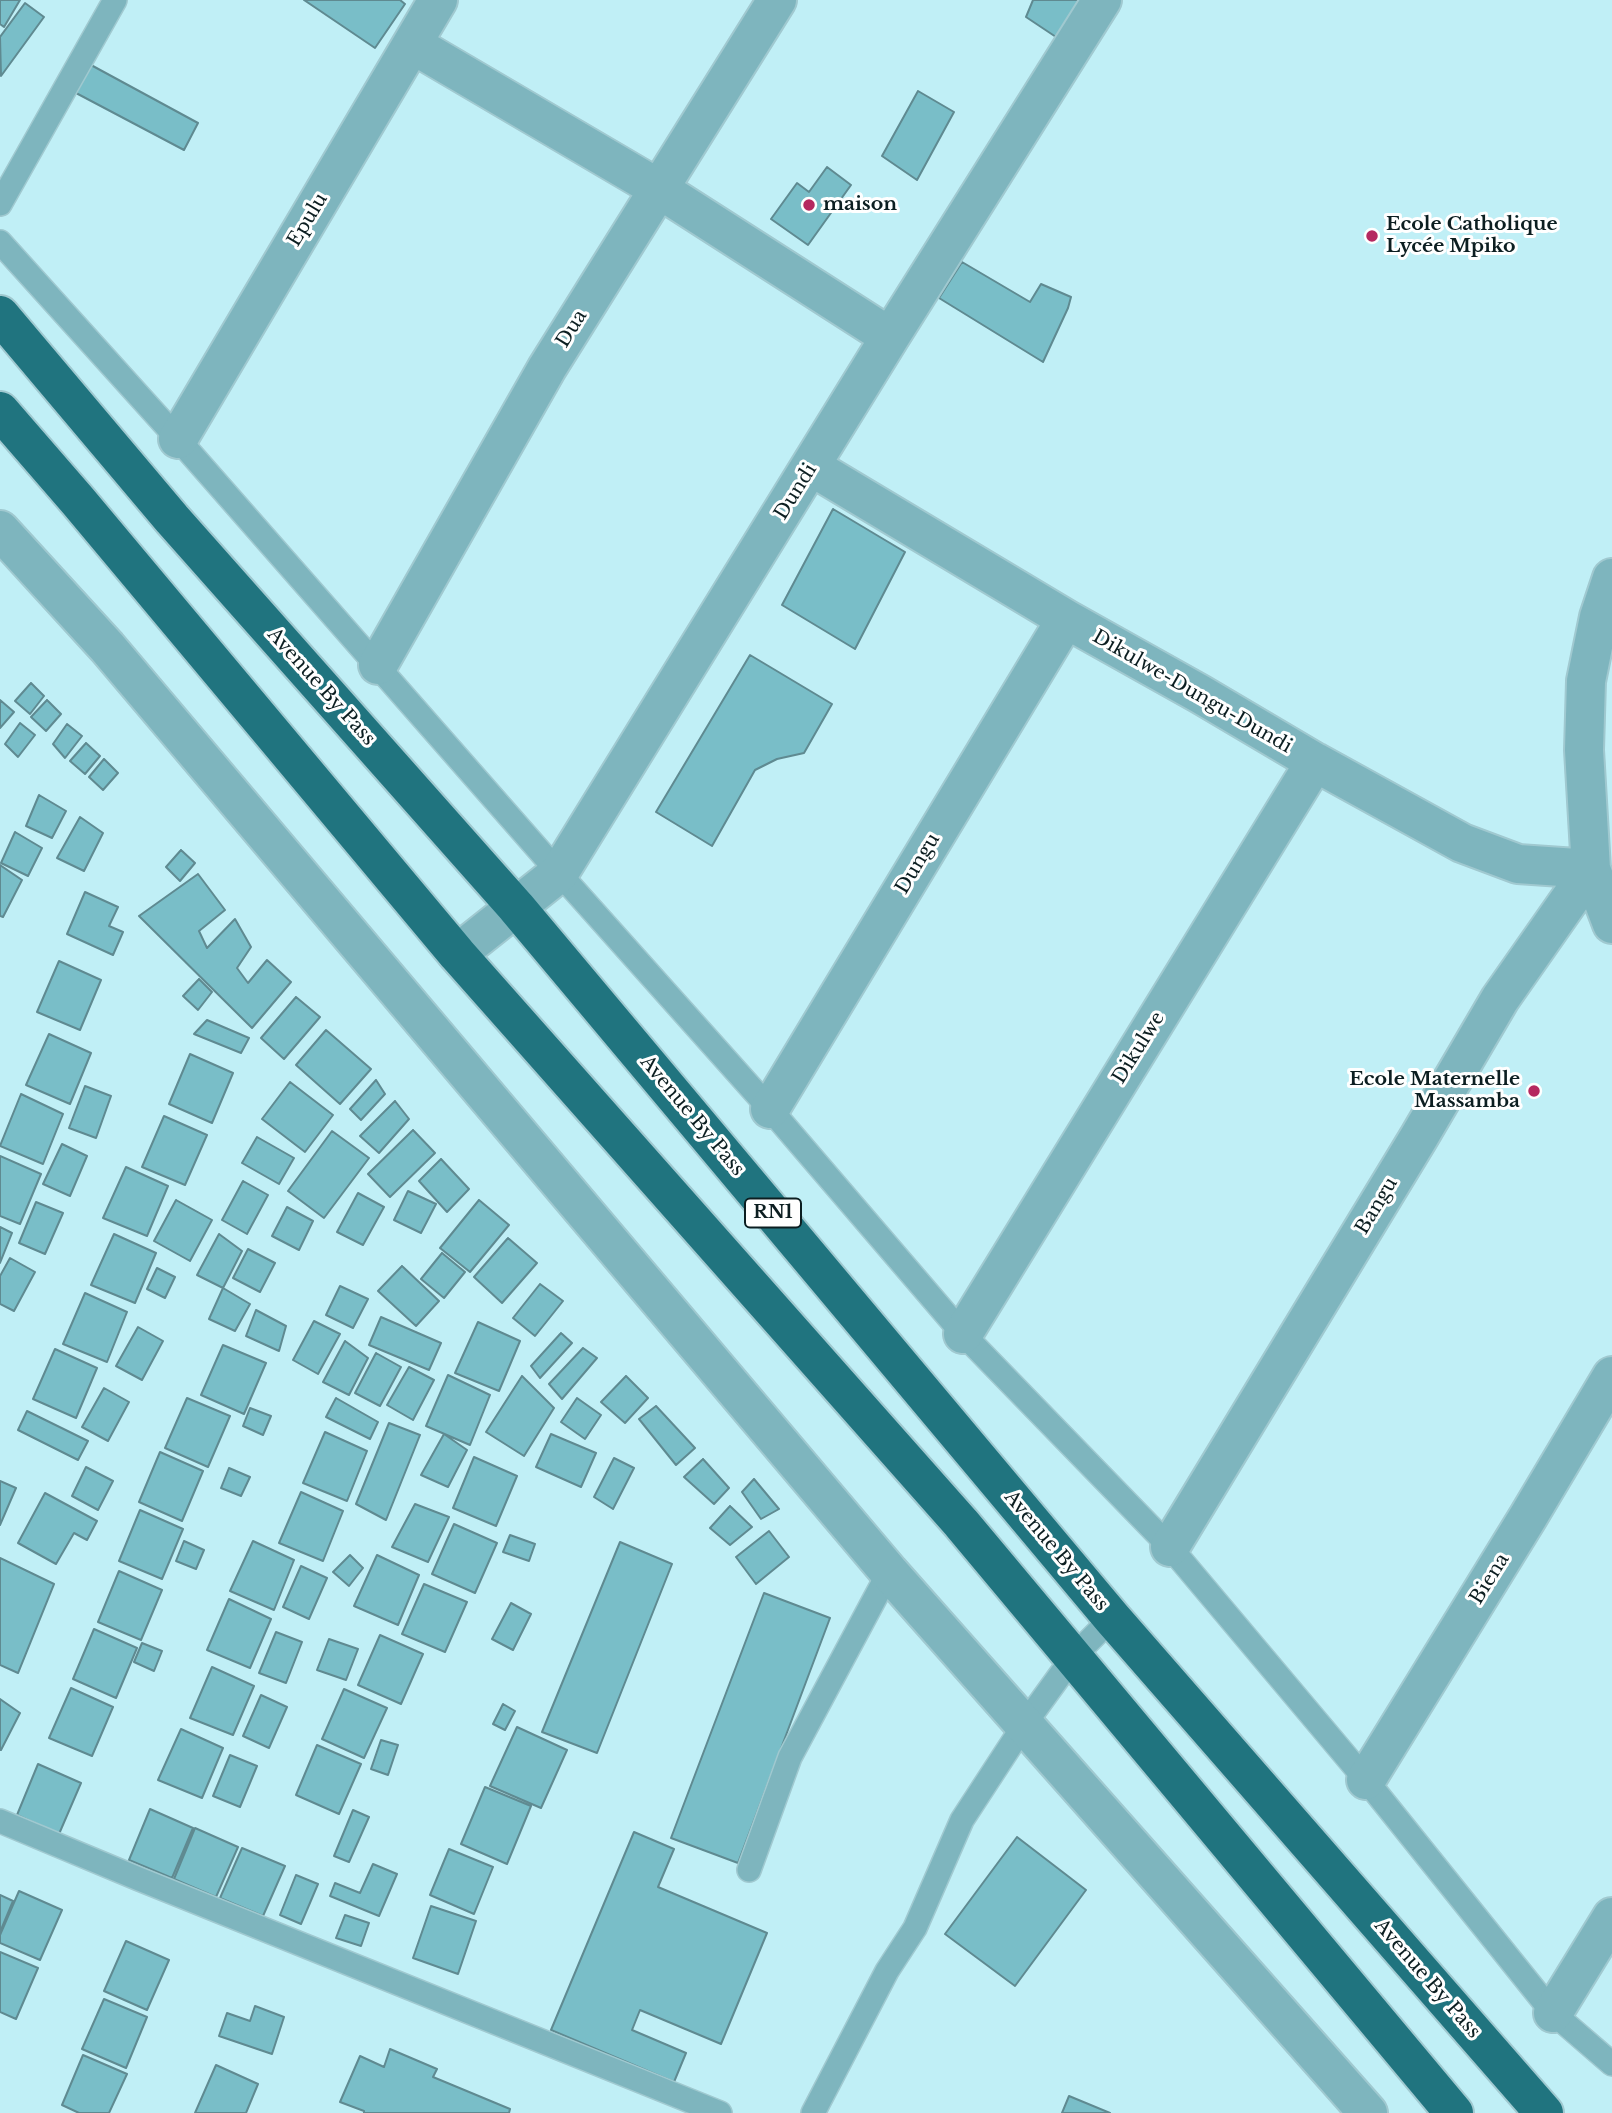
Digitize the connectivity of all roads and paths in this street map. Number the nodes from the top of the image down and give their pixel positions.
1 (115, 0) edge
2 (438, 0) edge
3 (777, 0) edge
4 (1102, 0) edge
5 (412, 44) junction
6 (659, 189) junction
7 (0, 204) edge
8 (0, 242) edge
9 (0, 314) edge
10 (890, 337) junction
11 (0, 411) edge
12 (178, 439) junction
13 (812, 467) junction
14 (0, 530) edge
15 (1612, 578) edge
16 (1066, 620) junction
17 (378, 666) junction
18 (1315, 762) junction
19 (1591, 869) junction
20 (559, 873) junction
21 (516, 908) junction
22 (1612, 924) edge
23 (457, 954) junction
24 (770, 1109) junction
25 (963, 1334) junction
26 (1612, 1376) edge
27 (1170, 1547) junction
28 (889, 1572) junction
29 (1112, 1618) junction
30 (1074, 1656) junction
31 (1024, 1725) junction
32 (1366, 1780) junction
33 (0, 1821) edge
34 (749, 1870) dead end
35 (1612, 1917) edge
36 (1553, 2013) junction
37 (1612, 2064) edge
38 (687, 2107) edge
39 (720, 2113) edge
40 (813, 2113) edge
41 (1368, 2113) edge
42 (1454, 2113) edge
43 (1544, 2113) edge

1 - 7 lane
2 - 5 street, Epulu
3 - 6 street, Dua
4 - 10 street, Dundi
5 - 6 street
5 - 12 street, Epulu
6 - 10 street
6 - 17 street, Dua
8 - 12 lane
9 - 21 highway, Avenue By Pass / RN1
10 - 13 street, Dundi
11 - 23 highway
12 - 17 lane
13 - 16 street, Dikulwe-Dungu-Dundi
13 - 20 street, Dundi
14 - 28 street
15 - 19 street
16 - 18 street, Dikulwe-Dungu-Dundi
16 - 24 street, Dungu
17 - 20 lane
18 - 19 street, Dikulwe-Dungu-Dundi
18 - 25 street, Dikulwe
19 - 22 street
19 - 27 street, Bangu
20 - 21 street, Dundi
20 - 24 lane
21 - 23 street, Dundi
21 - 29 highway, Avenue By Pass / RN1
23 - 30 highway
24 - 25 lane
25 - 27 lane
26 - 32 street, Biena
27 - 32 lane
28 - 31 street
28 - 34 lane
29 - 30 lane
29 - 43 highway, Avenue By Pass / RN1
30 - 31 lane
30 - 42 highway
31 - 40 lane
31 - 41 street
32 - 36 lane
33 - 38 lane
35 - 36 street
36 - 37 lane
38 - 39 lane

